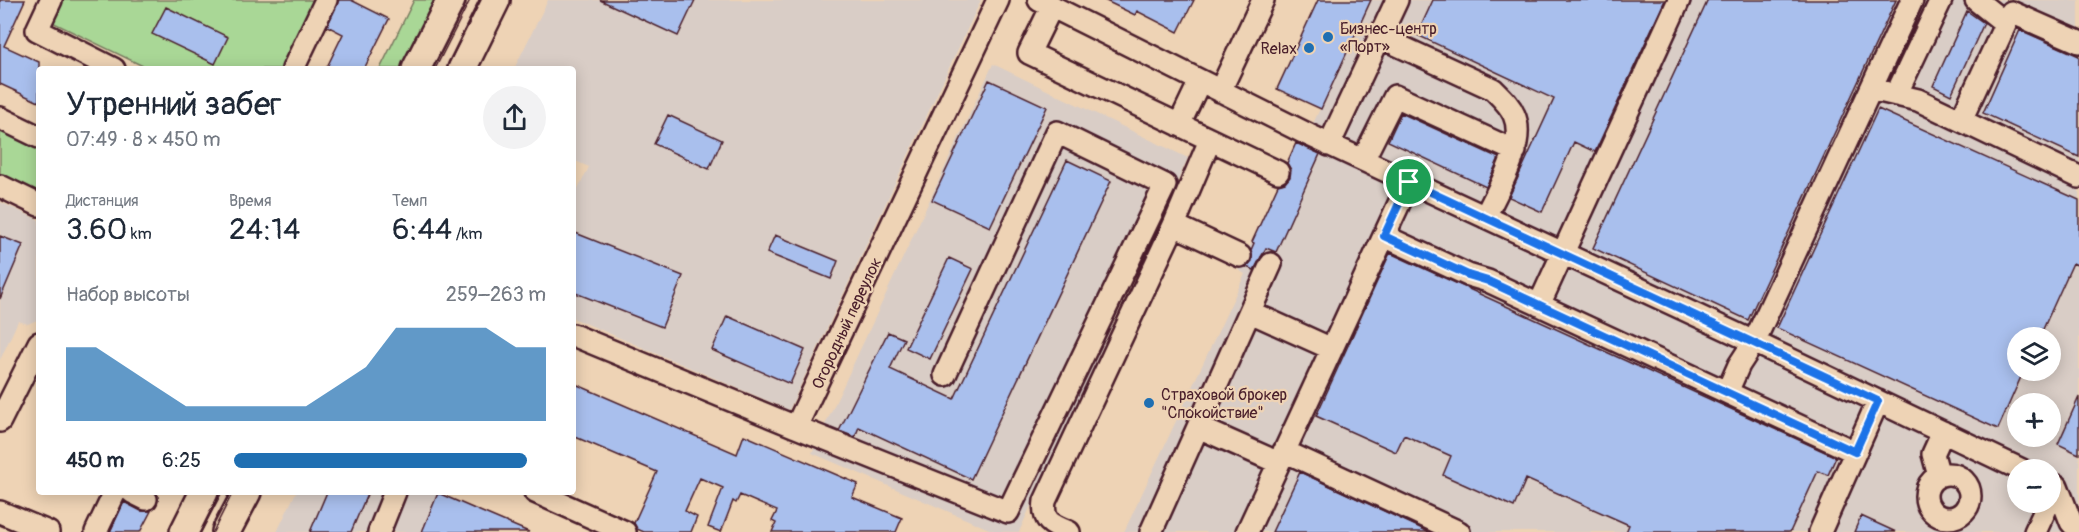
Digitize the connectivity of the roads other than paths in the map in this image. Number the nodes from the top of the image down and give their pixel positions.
1 (51, 0) edge
2 (326, 0) edge
3 (451, 0) edge
4 (496, 0) edge
5 (998, 0) edge
6 (1263, 0) edge
7 (1397, 0) edge
8 (1679, 0) edge
9 (1912, 0) edge
10 (1941, 0) edge
11 (1976, 0) edge
12 (1046, 3) edge
13 (2005, 23) junction
14 (1380, 37) junction
15 (2079, 42) edge
16 (108, 66) edge
17 (294, 66) edge
18 (418, 66) edge
19 (463, 66) edge
20 (1200, 81) junction
21 (1871, 88) junction
22 (1220, 90) junction
23 (1896, 95) junction
24 (0, 118) edge
25 (1961, 120) junction
26 (1179, 125) junction
27 (36, 136) edge
28 (1210, 140) junction
29 (1329, 145) junction
30 (1515, 151) junction
31 (1363, 160) junction
32 (1278, 172) dead end
33 (2079, 177) edge
34 (1409, 182) junction
35 (0, 186) edge
36 (36, 204) edge
37 (1485, 217) junction
38 (1174, 225) junction
39 (1384, 236) junction
40 (1563, 253) junction
41 (1240, 256) dead end
42 (1271, 264) dead end
43 (1539, 305) junction
44 (1250, 312) junction
45 (576, 336) edge
46 (1754, 342) junction
47 (36, 349) edge
48 (1332, 349) junction
49 (945, 375) dead end
50 (1727, 392) junction
51 (1878, 401) junction
52 (0, 421) edge
53 (796, 428) junction
54 (1198, 428) junction
55 (1943, 432) junction
56 (1855, 452) junction
57 (1282, 457) junction
58 (2007, 463) edge
59 (1939, 476) dead end
60 (2061, 494) edge
61 (114, 495) edge
62 (202, 495) edge
63 (245, 495) edge
64 (394, 495) edge
65 (542, 495) edge
66 (2079, 496) edge
67 (2061, 507) edge
68 (2043, 513) edge
69 (5, 520) edge
70 (2079, 531) edge
71 (48, 532) edge
72 (96, 532) edge
73 (184, 532) edge
74 (226, 532) edge
75 (379, 532) edge
76 (625, 532) edge
77 (1069, 532) edge
78 (1151, 532) edge
79 (1247, 532) edge
80 (1459, 532) edge
81 (1820, 532) edge
82 (2035, 532) edge

1 - 16 street
2 - 17 street
3 - 18 main road
4 - 19 main road
5 - 53 street, Огородный переулок
6 - 22 street
7 - 14 street
8 - 40 street
9 - 21 street
10 - 23 street
11 - 13 street
12 - 20 street
12 - 26 street
13 - 15 street
13 - 25 street
14 - 29 street
14 - 30 street
20 - 22 street
20 - 26 street
21 - 23 street
21 - 46 street
22 - 29 street
23 - 25 street
24 - 27 street
25 - 33 street
26 - 28 street
28 - 32 street
28 - 38 street
29 - 31 street
30 - 31 street
30 - 37 street
31 - 34 street
34 - 37 street
34 - 39 street
35 - 36 street
37 - 40 street
38 - 41 street
38 - 77 street
39 - 43 street
39 - 48 street
40 - 43 street
40 - 46 street
42 - 44 street
43 - 50 street
44 - 48 street
44 - 54 street
45 - 53 street
46 - 50 street
46 - 51 street
47 - 52 street
48 - 57 street
49 - 53 street
50 - 56 street
51 - 55 street
51 - 56 street
54 - 57 street
54 - 78 street
55 - 58 street
55 - 59 street
56 - 81 street
57 - 79 street
57 - 80 street
60 - 66 street
61 - 72 street
62 - 73 main road
63 - 74 main road
64 - 75 street
65 - 76 street
67 - 70 street
68 - 82 street
69 - 71 street

